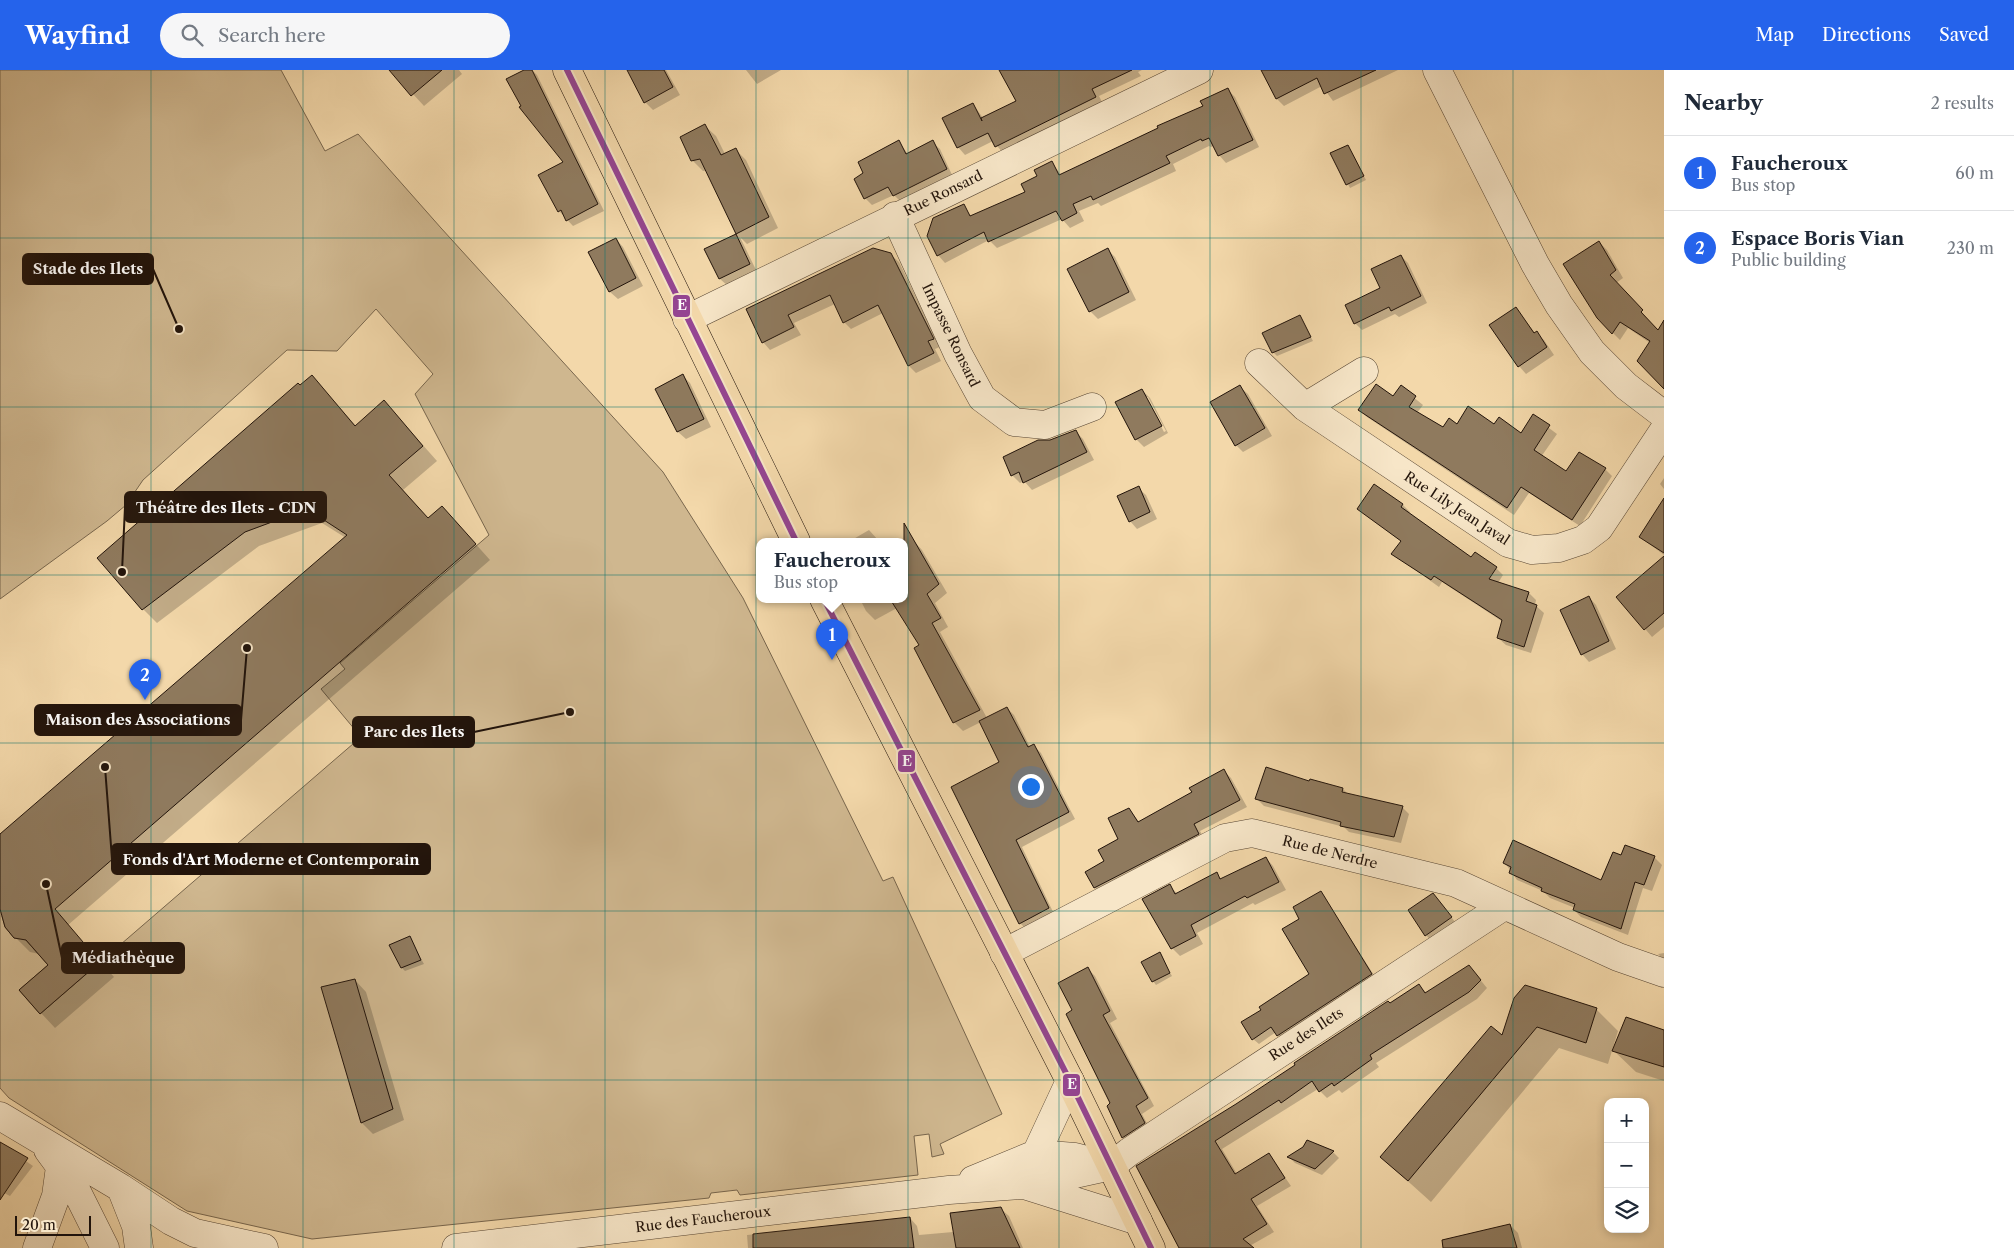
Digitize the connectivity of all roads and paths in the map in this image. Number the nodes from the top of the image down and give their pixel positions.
1 (567, 70) edge
2 (1199, 70) edge
3 (1437, 70) edge
4 (895, 216) junction
5 (687, 318) junction
6 (1259, 363) dead end
7 (1364, 371) dead end
8 (1092, 407) dead end
9 (1305, 407) junction
10 (1664, 414) edge
11 (1664, 430) edge
12 (795, 538) edge
13 (826, 603) edge
14 (1504, 906) junction
15 (1004, 953) junction
16 (1664, 973) edge
17 (1070, 1081) junction
18 (0, 1116) edge
19 (43, 1143) junction
20 (1036, 1154) junction
21 (1111, 1166) junction
22 (60, 1167) junction
23 (1023, 1185) junction
24 (121, 1188) junction
25 (949, 1190) junction
26 (1138, 1221) junction
27 (37, 1248) edge
28 (105, 1248) edge
29 (139, 1248) edge
30 (264, 1248) edge
31 (456, 1248) edge
32 (1150, 1248) edge

1 - 5 main road
2 - 4 street, Rue Ronsard
3 - 10 street
4 - 5 street, Rue Ronsard
4 - 8 street, Impasse Ronsard
5 - 12 main road
6 - 9 street, Rue Lily Jean Javal
7 - 9 street
9 - 11 street, Rue Lily Jean Javal
13 - 15 main road
14 - 15 street, Rue de Nerdre
14 - 16 street, Rue de Nerdre
14 - 21 street, Rue des Ilets
15 - 17 main road
17 - 20 street
17 - 21 main road
18 - 19 street
19 - 22 street
19 - 24 street
20 - 21 street, Rue des Faucheroux
20 - 25 street, Rue des Faucheroux
21 - 23 street, Rue des Faucheroux
21 - 26 main road
22 - 27 street
22 - 28 street
23 - 25 street, Rue des Faucheroux
23 - 26 street, Rue des Faucheroux
24 - 29 street
24 - 30 street
25 - 31 street, Rue des Faucheroux
26 - 32 main road

